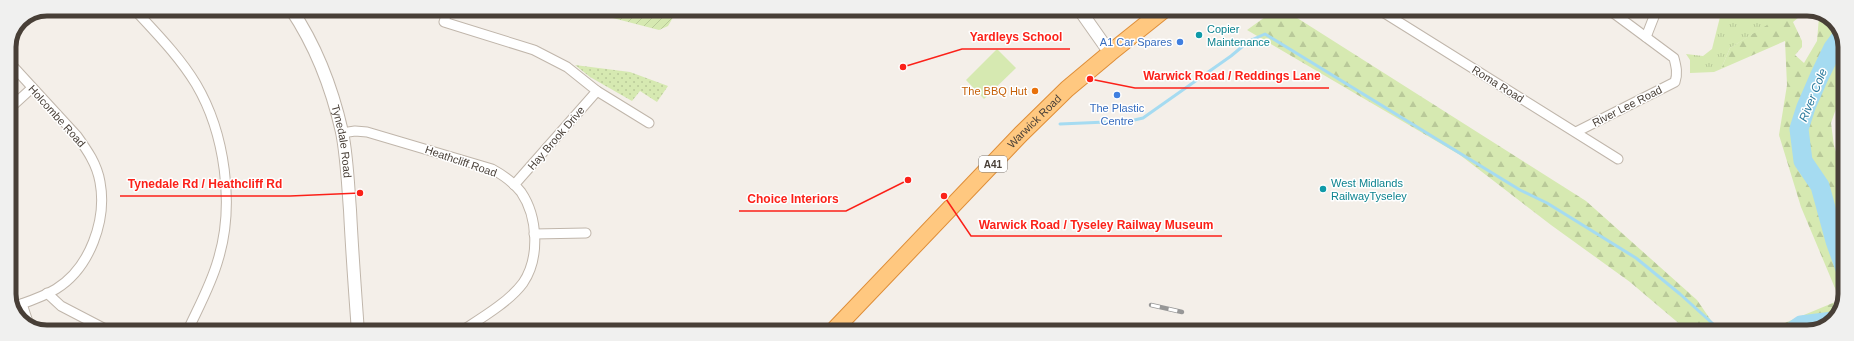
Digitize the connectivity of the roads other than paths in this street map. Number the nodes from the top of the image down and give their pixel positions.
1 (140, 16) edge
2 (296, 16) edge
3 (446, 16) edge
4 (1084, 16) edge
5 (1156, 16) edge
6 (1395, 16) edge
7 (1618, 16) edge
8 (1654, 16) edge
9 (1646, 37) junction
10 (1110, 53) junction
11 (16, 70) edge
12 (32, 88) junction
13 (597, 91) junction
14 (16, 103) edge
15 (649, 123) dead end
16 (1576, 132) junction
17 (342, 134) junction
18 (1618, 159) dead end
19 (514, 185) junction
20 (586, 233) dead end
21 (534, 234) junction
22 (47, 294) junction
23 (18, 305) edge
24 (98, 325) edge
25 (190, 325) edge
26 (358, 325) edge
27 (470, 325) edge
28 (839, 325) edge

1 - 25 street
2 - 17 street, Tynedale Road
3 - 13 street
4 - 10 street
5 - 10 highway, Warwick Road / A41
6 - 16 street, Roma Road
7 - 9 street
8 - 9 street
9 - 16 street, River Lee Road
10 - 28 highway, Warwick Road / A41
11 - 12 street, Holcombe Road
12 - 14 street
12 - 22 street, Holcombe Road
13 - 15 street
13 - 19 street, Hay Brook Drive
16 - 18 street, Roma Road
17 - 19 street, Heathcliff Road
17 - 26 street, Tynedale Road
19 - 21 street, Heathcliff Road
20 - 21 street
21 - 27 street, Heathcliff Road
22 - 23 street, Holcombe Road
22 - 24 street

